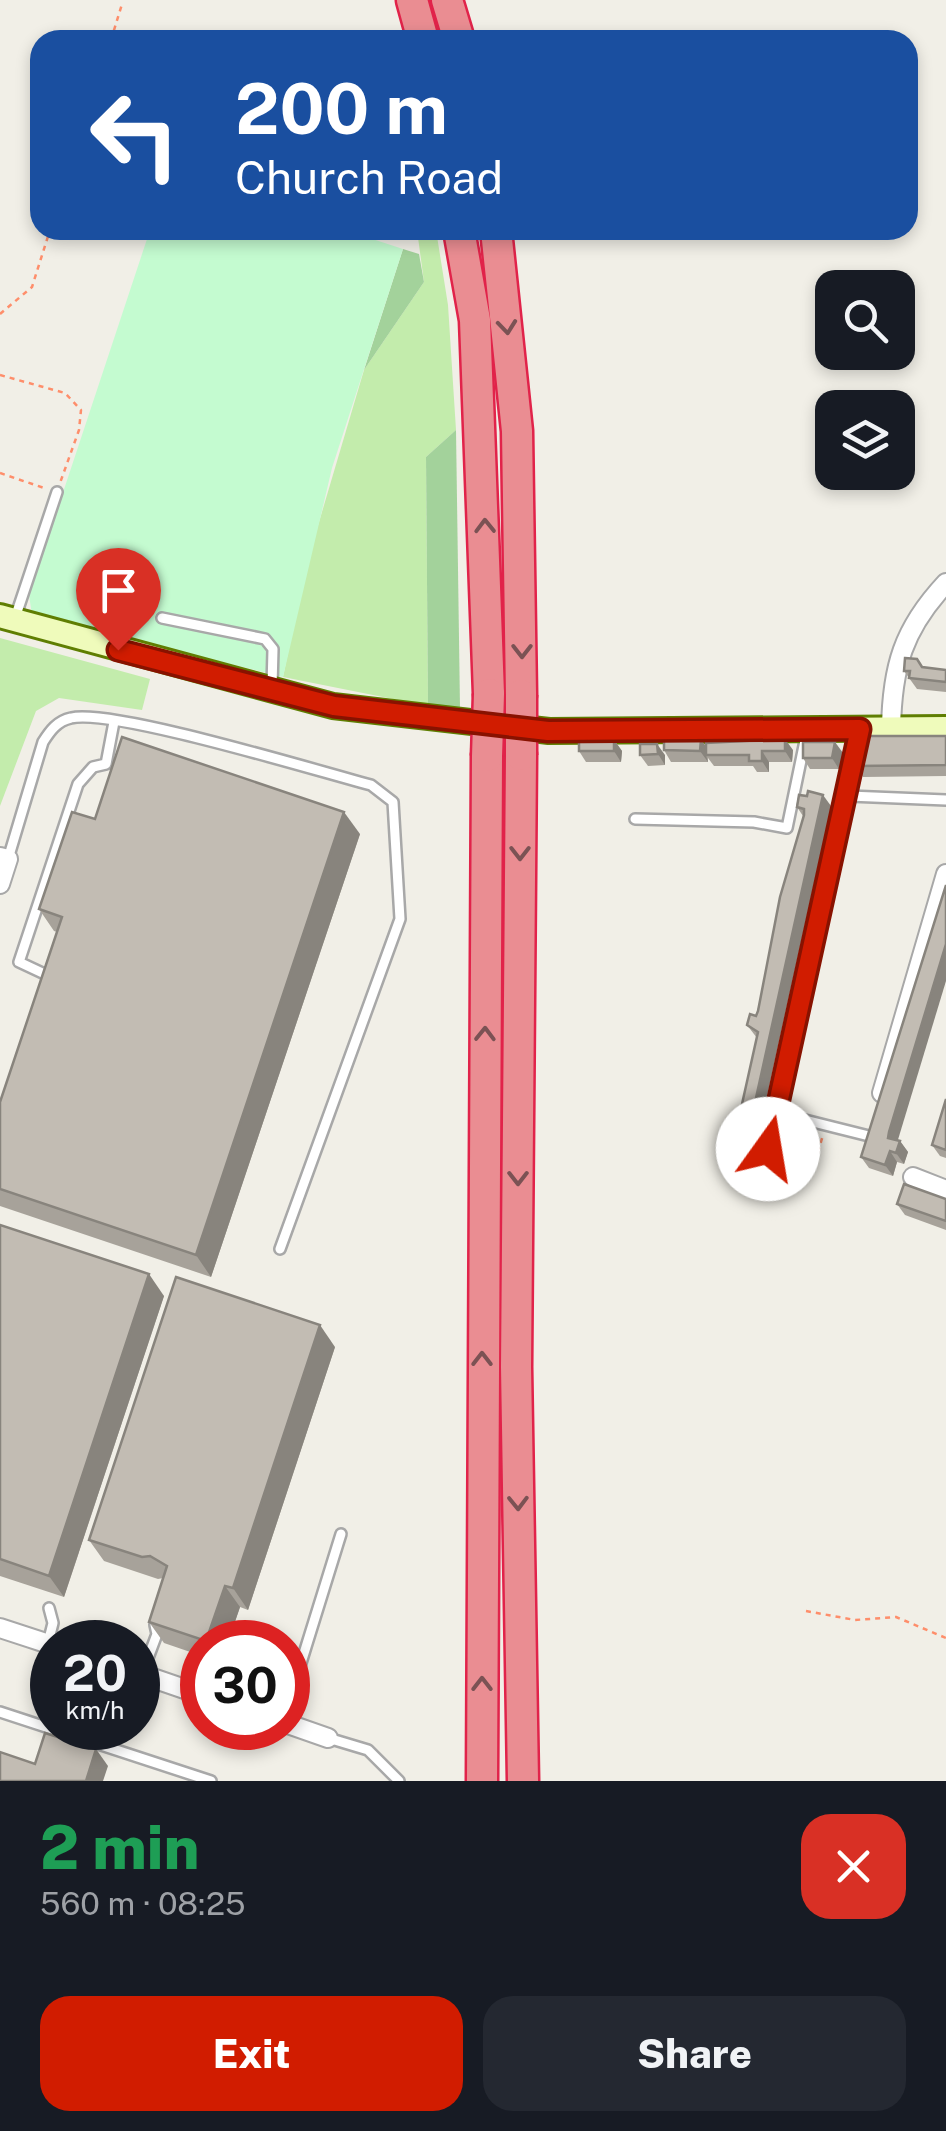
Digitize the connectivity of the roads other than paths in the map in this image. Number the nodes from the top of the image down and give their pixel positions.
1 (412, 0) edge
2 (447, 0) edge
3 (420, 30) edge
4 (457, 30) edge
5 (461, 240) edge
6 (497, 240) edge
7 (57, 492) road end
8 (946, 583) edge
9 (7, 618) edge
10 (162, 618) dead end
11 (272, 690) junction
12 (114, 722) junction
13 (807, 728) junction
14 (946, 728) edge
15 (860, 729) junction
16 (891, 729) junction
17 (106, 764) junction
18 (115, 778) edge
19 (849, 796) junction
20 (946, 800) edge
21 (635, 819) dead end
22 (4, 858) edge
23 (946, 874) edge
24 (0, 884) edge
25 (46, 996) edge
26 (777, 1113) junction
27 (869, 1136) joint
28 (768, 1149) dead end
29 (913, 1177) dead end
30 (946, 1190) edge
31 (280, 1248) dead end
32 (341, 1534) dead end
33 (49, 1608) dead end
34 (152, 1617) edge
35 (52, 1620) edge
36 (153, 1620) edge
37 (0, 1628) edge
38 (310, 1634) edge
39 (30, 1638) edge
40 (0, 1712) edge
41 (310, 1732) edge
42 (328, 1738) joint
43 (211, 1781) edge
44 (399, 1781) edge
45 (482, 1781) edge
46 (523, 1781) edge

1 - 3 highway
2 - 4 highway
45 -> 5 highway, bridge
6 -> 46 highway, bridge
7 - 9 lane
8 - 16 street
9 - 11 street
10 - 11 lane
11 - 13 street
12 - 17 lane
12 - 22 lane
12 - 31 lane
13 - 15 street
13 - 21 lane
14 - 16 street
15 - 16 street
15 - 19 street
17 - 18 lane
17 - 25 lane
19 - 20 lane
19 - 26 street
22 - 24 street
23 - 27 street
26 - 27 lane
26 - 28 street
29 - 30 street
32 - 38 lane
33 - 35 lane
34 - 36 lane
37 - 39 street
40 - 43 lane
41 - 42 street
42 - 44 lane

